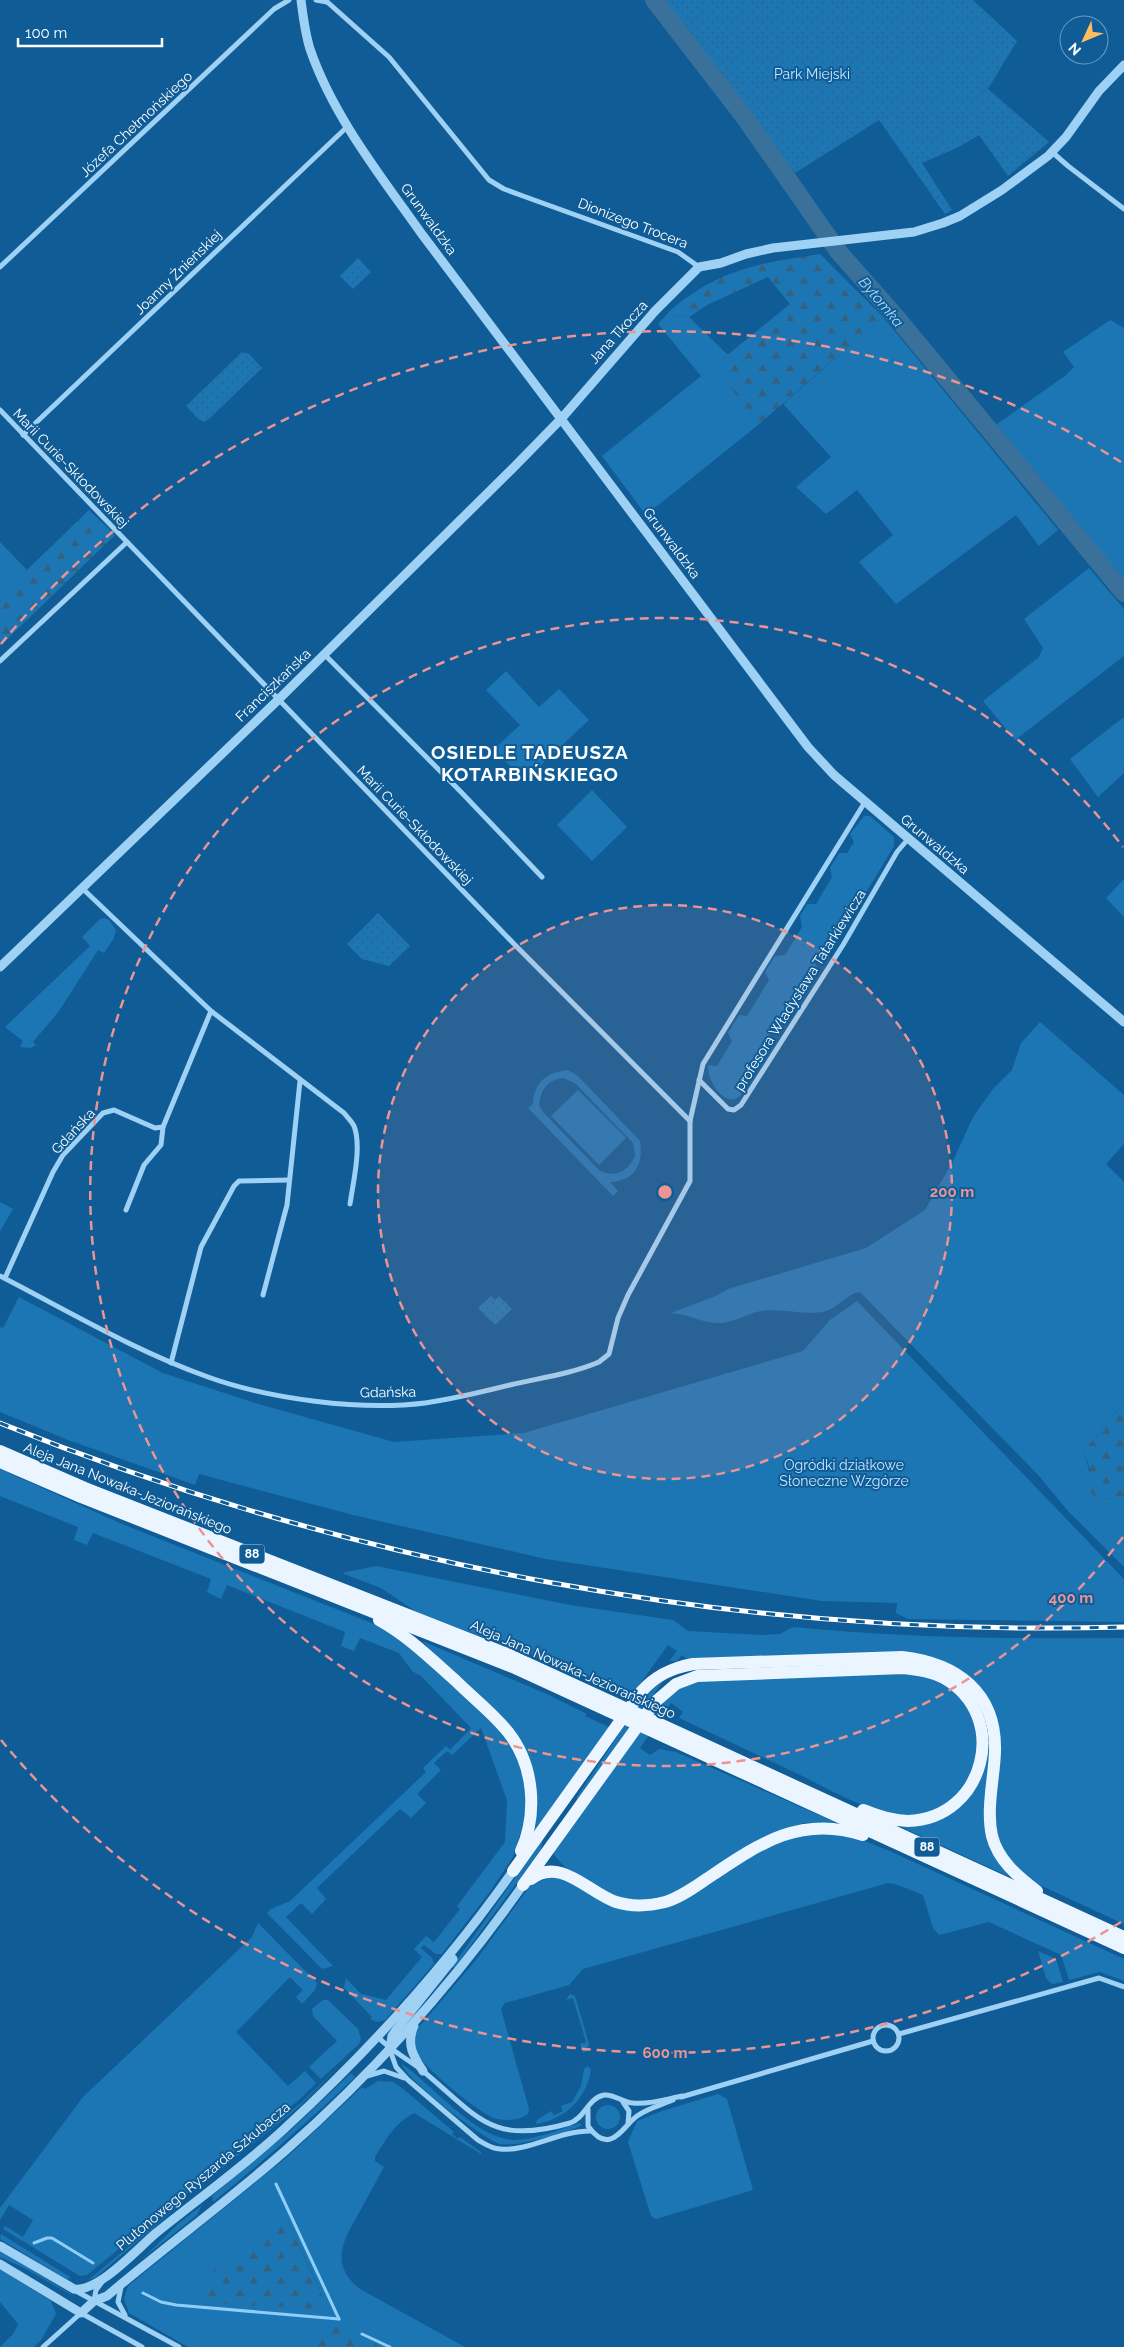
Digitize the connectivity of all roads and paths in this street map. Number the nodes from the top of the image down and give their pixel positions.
1 (289, 0) edge
2 (301, 0) edge
3 (316, 0) edge
4 (326, 1) edge
5 (1124, 65) edge
6 (348, 126) junction
7 (1052, 152) junction
8 (1124, 209) edge
9 (0, 267) edge
10 (699, 267) junction
11 (0, 410) edge
12 (561, 419) junction
13 (23, 435) junction
14 (127, 542) junction
15 (324, 654) junction
16 (0, 661) edge
17 (278, 700) junction
18 (865, 802) junction
19 (908, 839) junction
20 (542, 877) dead end
21 (82, 888) junction
22 (0, 967) edge
23 (210, 1011) junction
24 (1124, 1022) edge
25 (699, 1080) junction
26 (300, 1081) junction
27 (690, 1121) junction
28 (164, 1127) junction
29 (289, 1180) junction
30 (350, 1204) dead end
31 (126, 1210) dead end
32 (2, 1277) edge
33 (263, 1295) dead end
34 (171, 1363) junction
35 (0, 1452) edge
36 (0, 1462) edge
37 (342, 1599) junction
38 (601, 1702) junction
39 (666, 1732) junction
40 (798, 1788) junction
41 (551, 1816) junction
42 (549, 1849) junction
43 (908, 1850) junction
44 (513, 1871) junction
45 (565, 1873) junction
46 (524, 1885) junction
47 (489, 1904) junction
48 (1056, 1906) junction
49 (1124, 1937) edge
50 (1124, 1948) edge
51 (1124, 1987) edge
52 (417, 2020) junction
53 (899, 2034) junction
54 (378, 2037) junction
55 (873, 2042) junction
56 (390, 2050) junction
57 (423, 2071) junction
58 (362, 2078) junction
59 (408, 2080) junction
60 (682, 2096) junction
61 (621, 2099) junction
62 (588, 2109) junction
63 (628, 2124) junction
64 (592, 2131) junction
65 (0, 2246) edge
66 (0, 2264) edge
67 (107, 2276) junction
68 (60, 2282) junction
69 (122, 2284) junction
70 (94, 2301) junction
71 (81, 2313) junction
72 (135, 2323) junction
73 (43, 2347) edge
74 (142, 2347) edge
75 (179, 2347) edge

1 - 9 street, Józefa Chełmońskiego
2 - 6 street, Grunwaldzka
3 - 4 street, Dionizego Trocera
4 - 10 street, Dionizego Trocera
5 - 7 street
6 - 12 street, Grunwaldzka
6 - 13 street, Joanny Żnieńskiej
7 - 8 street
7 - 10 street
10 - 12 street, Jana Tkocza
11 - 13 street, Marii Curie-Skłodowskiej
12 - 15 street, Franciszkańska
12 - 18 street, Grunwaldzka
13 - 14 street, Marii Curie-Skłodowskiej
14 - 16 street, Marii Curie-Skłodowskiej
14 - 17 street, Marii Curie-Skłodowskiej
15 - 17 street, Franciszkańska
15 - 20 street
17 - 21 street, Franciszkańska
17 - 27 street, Marii Curie-Skłodowskiej
18 - 19 street, Grunwaldzka
18 - 25 street
19 - 24 street, Grunwaldzka
19 - 25 street, profesora Władysława Tatarkiewicza
21 - 22 street, Franciszkańska
21 - 23 street
23 - 26 street
23 - 28 street
25 - 27 street
26 - 29 street
26 - 30 street
27 - 34 street, Gdańska
28 - 31 street
28 - 32 street, Gdańska
29 - 33 street
29 - 34 street
32 - 34 street, Gdańska
35 - 38 main road, Aleja Jana Nowaka-Jeziorańskiego / 88
36 - 37 main road, Aleja Jana Nowaka-Jeziorańskiego / 88
37 - 38 main road, Aleja Jana Nowaka-Jeziorańskiego / 88
37 - 44 main road
38 - 39 main road, Aleja Jana Nowaka-Jeziorańskiego / 88
39 - 40 main road, Aleja Jana Nowaka-Jeziorańskiego / 88
39 - 43 main road, Aleja Jana Nowaka-Jeziorańskiego / 88
40 - 42 main road
40 - 48 main road, Aleja Jana Nowaka-Jeziorańskiego / 88
41 - 42 main road
41 - 44 main road
41 - 48 main road
42 - 45 main road
42 - 46 main road
43 - 45 main road
43 - 50 main road, Aleja Jana Nowaka-Jeziorańskiego / 88
44 - 47 street, Plutonowego Ryszarda Szkubacza
45 - 46 main road
46 - 52 street
47 - 54 street, Plutonowego Ryszarda Szkubacza
47 - 56 street
48 - 49 main road, Aleja Jana Nowaka-Jeziorańskiego / 88
51 - 53 street
52 - 56 street
52 - 57 street
53 - 55 street
53 - 55 street
54 - 56 street
54 - 67 street, Plutonowego Ryszarda Szkubacza
55 - 60 street
56 - 57 street
56 - 58 street
56 - 59 street
57 - 62 street
58 - 59 street
58 - 69 street
59 - 64 street
60 - 61 street
60 - 63 street
61 - 62 street
61 - 63 street
62 - 64 street
63 - 64 street
65 - 68 street, Plutonowego Ryszarda Szkubacza
66 - 71 street
67 - 68 street, Plutonowego Ryszarda Szkubacza
67 - 70 street, Plutonowego Ryszarda Szkubacza
68 - 70 street
69 - 70 street
69 - 72 street
70 - 71 street
70 - 72 street
71 - 73 street
71 - 74 street
72 - 75 street

